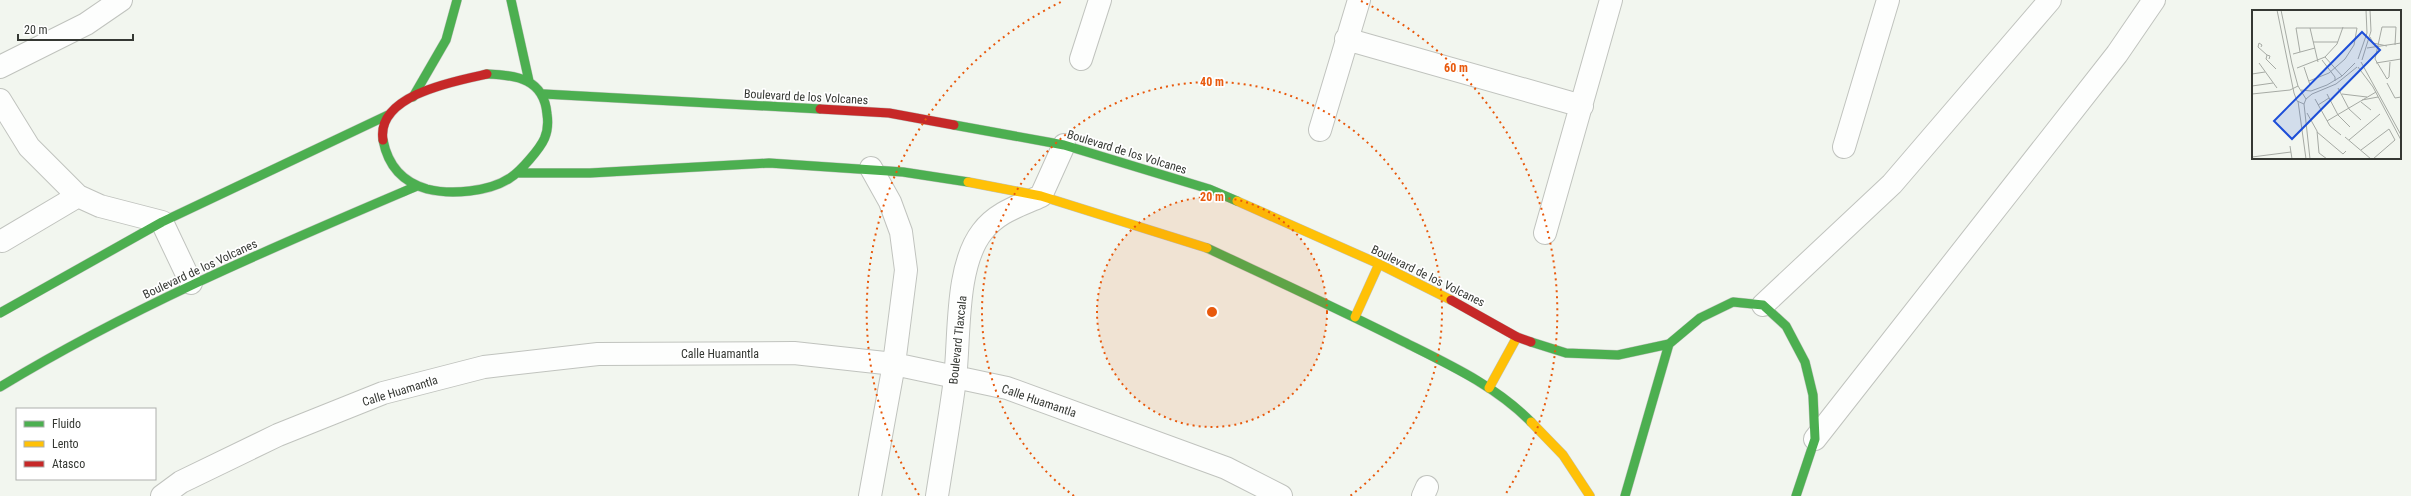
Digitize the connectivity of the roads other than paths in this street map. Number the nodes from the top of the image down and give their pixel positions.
1 (121, 0) edge
2 (457, 0) edge
3 (511, 0) edge
4 (1100, 0) edge
5 (1358, 0) edge
6 (1610, 0) edge
7 (1888, 0) edge
8 (2050, 0) edge
9 (2154, 0) edge
10 (1346, 39) junction
11 (1081, 59) dead end
12 (0, 67) edge
13 (529, 81) junction
14 (544, 94) junction
15 (413, 97) junction
16 (0, 100) edge
17 (1582, 106) junction
18 (388, 115) junction
19 (1320, 130) dead end
20 (1064, 144) junction
21 (1844, 147) dead end
22 (871, 168) junction
23 (517, 174) junction
24 (417, 186) junction
25 (78, 196) junction
26 (1041, 196) junction
27 (162, 222) junction
28 (1545, 232) dead end
29 (1, 240) edge
30 (1379, 264) junction
31 (191, 283) junction
32 (1763, 305) junction
33 (0, 313) edge
34 (1355, 317) junction
35 (1517, 337) junction
36 (1669, 344) junction
37 (894, 364) junction
38 (955, 378) junction
39 (0, 387) edge
40 (1489, 388) junction
41 (1815, 439) junction
42 (162, 496) edge
43 (870, 496) edge
44 (937, 496) edge
45 (1281, 496) edge
46 (1590, 496) edge
47 (1624, 496) edge
48 (1796, 496) edge

1 - 12 street
2 - 15 street
3 - 13 street
4 - 11 street
5 - 10 street
6 - 17 street
7 - 21 street
8 - 32 street
9 - 41 street
10 - 17 street
10 - 19 street
13 - 14 street
13 - 15 street
14 - 20 street, Boulevard de los Volcanes
14 - 23 street
15 - 18 street
16 - 25 street
17 - 28 street
18 - 24 street
18 - 27 street
20 - 26 street
20 - 30 street, Boulevard de los Volcanes
22 - 23 street
22 - 26 street
22 - 37 street
23 - 24 street
24 - 31 street, Boulevard de los Volcanes
25 - 27 street
25 - 29 street
26 - 34 street
26 - 38 street, Boulevard Tlaxcala
27 - 31 street
27 - 33 street
30 - 34 street
30 - 35 street, Boulevard de los Volcanes
31 - 39 street, Boulevard de los Volcanes
32 - 36 street
32 - 41 street
34 - 40 street
35 - 36 street, Boulevard de los Volcanes
35 - 40 street
36 - 47 street
37 - 38 street, Calle Huamantla
37 - 42 street, Calle Huamantla
37 - 43 street
38 - 44 street, Boulevard Tlaxcala
38 - 45 street, Calle Huamantla
40 - 46 street
41 - 48 street

